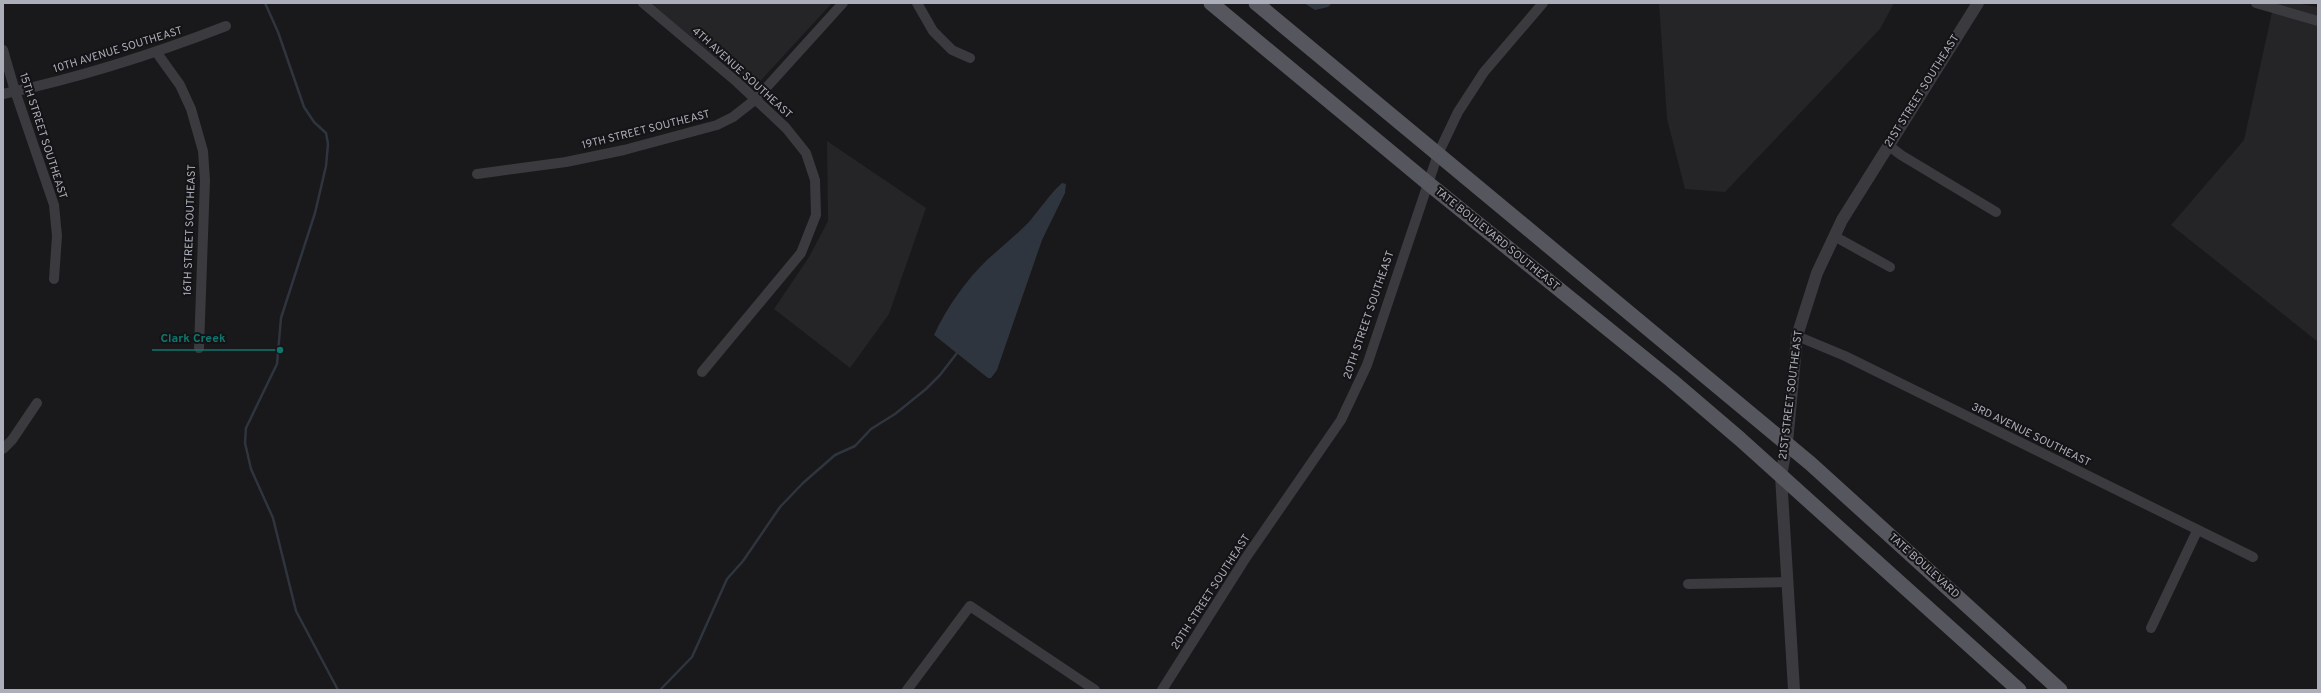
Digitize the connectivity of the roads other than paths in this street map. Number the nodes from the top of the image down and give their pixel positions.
1 (643, 3) edge
2 (843, 3) edge
3 (917, 3) edge
4 (1211, 3) edge
5 (1256, 3) edge
6 (1543, 3) edge
7 (1978, 3) edge
8 (2256, 3) edge
9 (2318, 21) edge
10 (226, 26) dead end
11 (3, 50) edge
12 (157, 53) junction
13 (970, 58) dead end
14 (15, 91) junction
15 (3, 94) edge
16 (756, 99) junction
17 (1888, 145) junction
18 (1438, 154) junction
19 (477, 174) dead end
20 (1429, 184) junction
21 (1996, 212) dead end
22 (1834, 236) junction
23 (1890, 267) dead end
24 (54, 279) dead end
25 (1797, 336) junction
26 (199, 348) dead end
27 (702, 372) dead end
28 (37, 403) dead end
29 (1787, 443) junction
30 (3, 449) edge
31 (1781, 476) junction
32 (2196, 531) junction
33 (2253, 558) dead end
34 (1787, 582) junction
35 (1688, 584) dead end
36 (2151, 628) dead end
37 (907, 690) edge
38 (1095, 690) edge
39 (1162, 690) edge
40 (1794, 690) edge
41 (2019, 690) edge
42 (2060, 690) edge

1 - 16 street, 4TH AVENUE SOUTHEAST
2 - 16 street, 19TH STREET SOUTHEAST
3 - 13 street
4 - 20 main road, TATE BOULEVARD SOUTHEAST
5 - 18 main road
6 - 18 street, 20TH STREET SOUTHEAST
7 - 17 street, 21ST STREET SOUTHEAST
8 - 9 street
10 - 12 street, 10TH AVENUE SOUTHEAST
11 - 14 street, 15TH STREET SOUTHEAST
12 - 14 street, 10TH AVENUE SOUTHEAST
12 - 26 street, 16TH STREET SOUTHEAST
14 - 15 street, 10TH AVENUE SOUTHEAST
14 - 24 street, 15TH STREET SOUTHEAST
16 - 19 street, 19TH STREET SOUTHEAST
16 - 27 street, 4TH AVENUE SOUTHEAST
17 - 21 street
17 - 22 street, 21ST STREET SOUTHEAST
18 - 20 street, 20TH STREET SOUTHEAST
18 - 29 main road
20 - 31 main road, TATE BOULEVARD SOUTHEAST
20 - 39 street, 20TH STREET SOUTHEAST
22 - 23 street
22 - 25 street, 21ST STREET SOUTHEAST
25 - 29 street, 21ST STREET SOUTHEAST
25 - 32 street, 3RD AVENUE SOUTHEAST
28 - 30 street
29 - 31 street, 21ST STREET SOUTHEAST
29 - 42 main road, TATE BOULEVARD
31 - 34 street, 21ST STREET SOUTHEAST
31 - 41 main road
32 - 33 street, 3RD AVENUE SOUTHEAST
32 - 36 street
34 - 35 street
34 - 40 street, 21ST STREET SOUTHEAST
37 - 38 street

